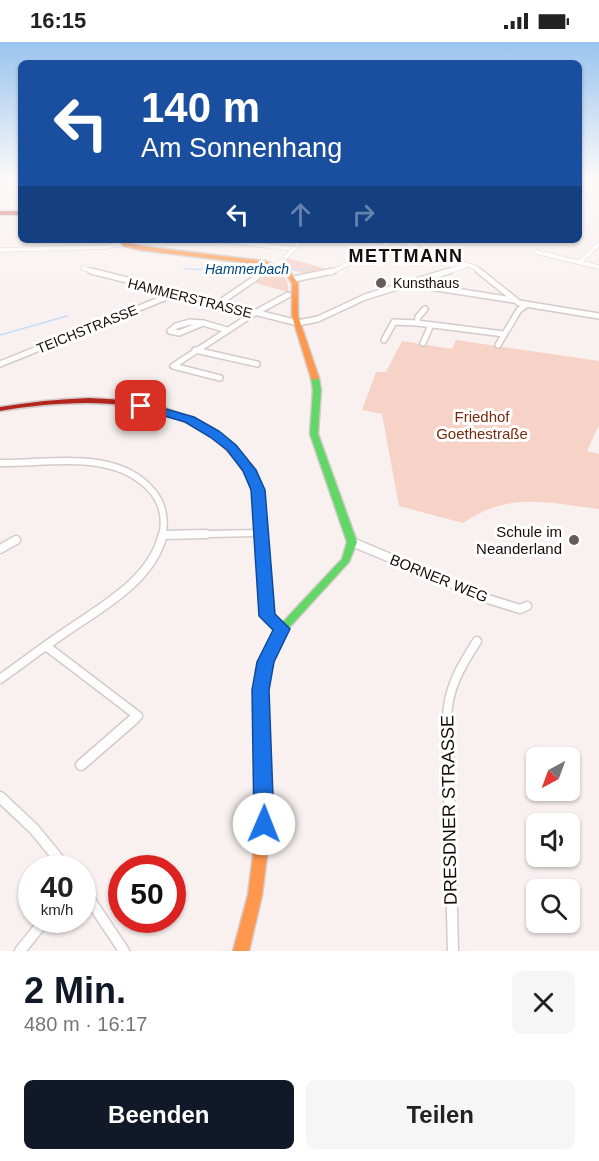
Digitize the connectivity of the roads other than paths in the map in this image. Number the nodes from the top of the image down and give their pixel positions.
1 (117, 243) edge
2 (124, 243) edge
3 (255, 243) edge
4 (299, 243) edge
5 (388, 243) edge
6 (408, 243) edge
7 (599, 244) edge
8 (294, 249) junction
9 (0, 250) edge
10 (536, 252) dead end
11 (286, 257) dead end
12 (580, 262) junction
13 (465, 266) junction
14 (599, 267) edge
15 (83, 268) dead end
16 (291, 276) junction
17 (257, 277) dead end
18 (409, 284) junction
19 (174, 294) junction
20 (288, 295) dead end
21 (514, 300) junction
22 (216, 305) junction
23 (526, 305) junction
24 (425, 309) dead end
25 (253, 314) junction
26 (599, 316) edge
27 (203, 323) junction
28 (298, 323) junction
29 (417, 323) junction
30 (431, 325) junction
31 (226, 330) junction
32 (504, 334) junction
33 (384, 340) dead end
34 (423, 344) dead end
35 (498, 345) dead end
36 (195, 350) junction
37 (2, 363) edge
38 (257, 364) dead end
39 (220, 378) dead end
40 (0, 409) edge
41 (0, 464) edge
42 (260, 533) junction
43 (163, 535) junction
44 (16, 540) dead end
45 (352, 542) junction
46 (0, 549) edge
47 (528, 606) dead end
48 (282, 629) junction
49 (477, 641) dead end
50 (46, 646) junction
51 (0, 679) edge
52 (81, 765) dead end
53 (0, 796) edge
54 (55, 855) edge
55 (96, 909) edge
56 (35, 933) edge
57 (20, 951) edge
58 (124, 951) edge
59 (241, 951) edge
60 (453, 951) edge

1 - 9 street
2 - 16 main road
3 - 8 street
4 - 8 street
5 - 16 street
6 - 13 street
7 - 12 street
8 - 11 street
10 - 12 street
12 - 14 street
13 - 18 street
13 - 21 street
15 - 19 street, HAMMERSTRASSE
16 - 28 main road
17 - 22 street
18 - 21 street
18 - 28 street
19 - 22 street, HAMMERSTRASSE
19 - 37 street, TEICHSTRASSE
20 - 25 street
21 - 23 street
22 - 25 street, HAMMERSTRASSE
23 - 26 street
23 - 32 street
24 - 29 street
25 - 28 street, HAMMERSTRASSE
25 - 31 street
27 - 27 street
27 - 31 street
28 - 45 main road
29 - 30 street
29 - 33 street
30 - 32 street
30 - 34 street
31 - 36 street
32 - 35 street
36 - 38 street
36 - 39 street
40 - 42 main road
41 - 43 street
42 - 43 street
42 - 48 main road
43 - 50 street
44 - 46 street
45 - 47 street, BORNER WEG
45 - 48 main road
48 - 59 main road
49 - 60 street, DRESDNER STRASSE
50 - 51 street
50 - 52 street
53 - 54 street
55 - 58 street
56 - 57 street

